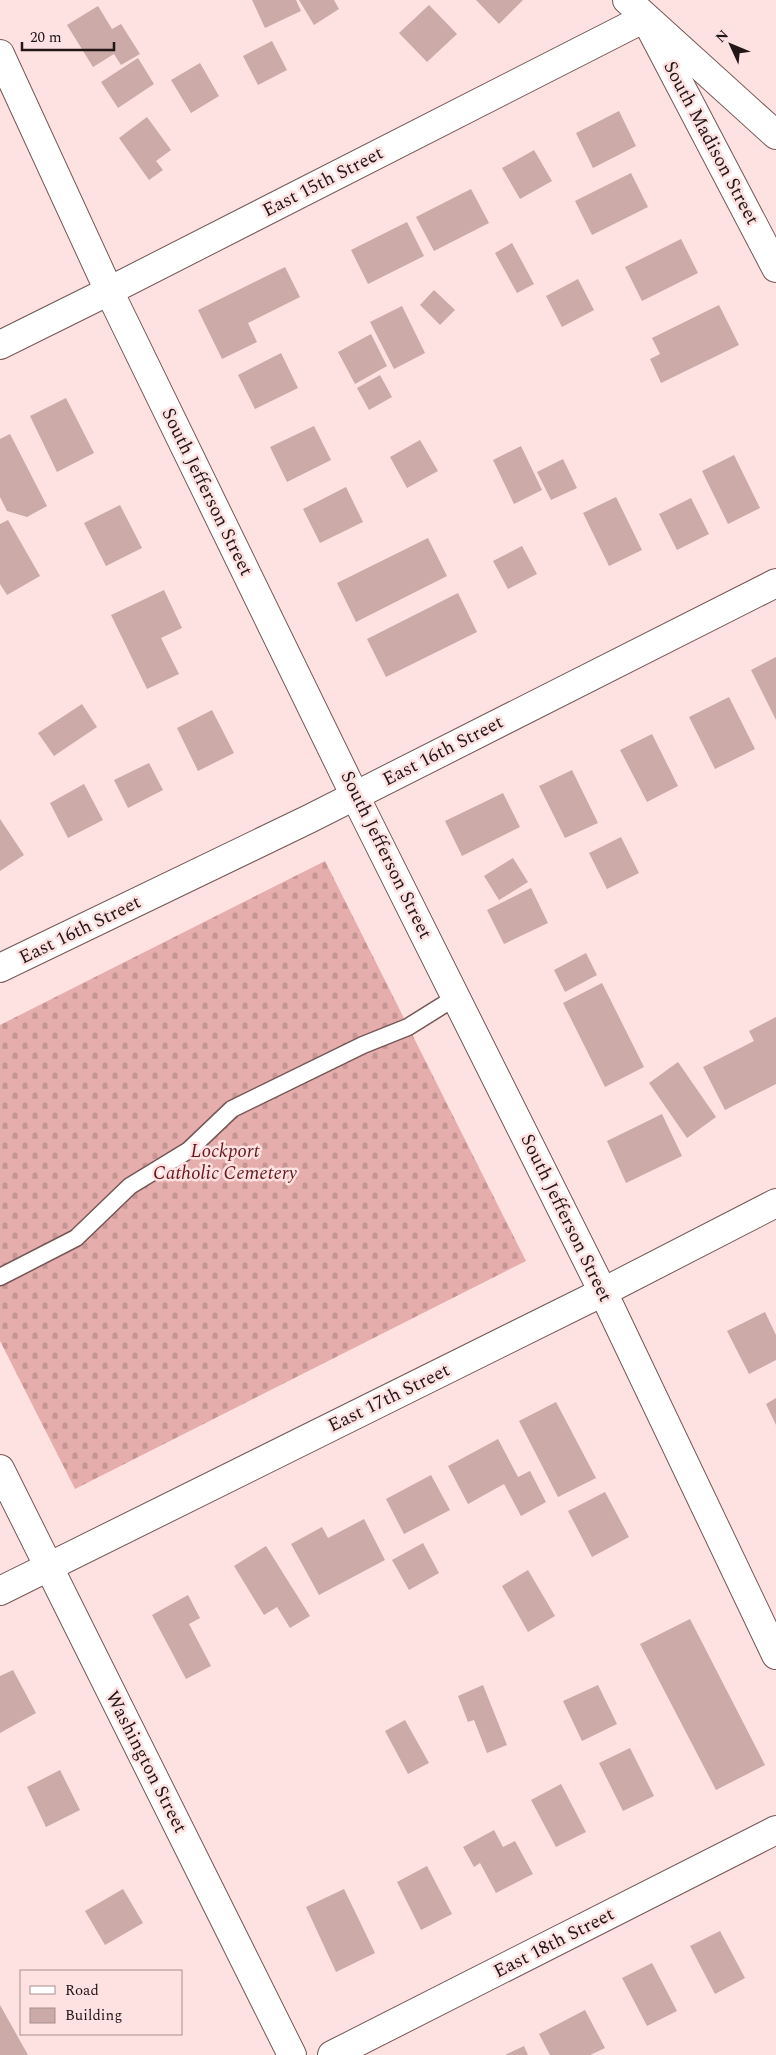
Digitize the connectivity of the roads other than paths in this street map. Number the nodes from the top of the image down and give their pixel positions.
1 (636, 9) edge
2 (0, 54) edge
3 (776, 135) edge
4 (776, 268) edge
5 (109, 291) junction
6 (0, 345) edge
7 (776, 582) edge
8 (356, 796) junction
9 (0, 968) edge
10 (456, 997) junction
11 (776, 1203) edge
12 (0, 1277) edge
13 (603, 1292) junction
14 (1, 1474) edge
15 (48, 1567) junction
16 (0, 1591) edge
17 (776, 1655) edge
18 (776, 1830) edge
19 (292, 2055) edge
20 (332, 2055) edge

1 - 3 street
1 - 4 street, South Madison Street
1 - 5 street, East 15th Street
2 - 5 street, South Jefferson Street
5 - 6 street, East 15th Street
5 - 8 street, South Jefferson Street
7 - 8 street, East 16th Street
8 - 9 street, East 16th Street
8 - 10 street, South Jefferson Street
10 - 12 lane
10 - 13 street, South Jefferson Street
11 - 13 street, East 17th Street
13 - 15 street, East 17th Street
13 - 17 street, South Jefferson Street
14 - 15 street, Washington Street
15 - 16 street, East 17th Street
15 - 19 street, Washington Street
18 - 20 street, East 18th Street

